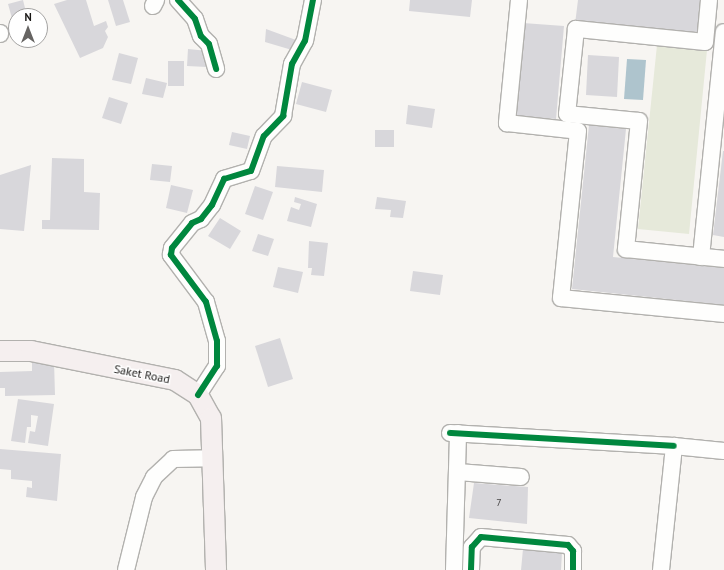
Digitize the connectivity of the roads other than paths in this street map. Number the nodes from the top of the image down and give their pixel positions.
1 (178, 0) edge
2 (313, 0) edge
3 (519, 0) edge
4 (709, 0) edge
5 (724, 32) edge
6 (723, 59) edge
7 (216, 69) dead end
8 (701, 257) junction
9 (724, 259) edge
10 (724, 314) edge
11 (0, 351) edge
12 (198, 395) junction
13 (674, 446) junction
14 (724, 451) edge
15 (212, 458) junction
16 (458, 472) junction
17 (521, 477) dead end
18 (126, 570) edge
19 (216, 570) edge
20 (454, 570) edge
21 (471, 570) edge
22 (573, 570) edge
23 (661, 570) edge

1 - 7 street
2 - 12 street
3 - 10 street
4 - 8 street
5 - 6 street
6 - 8 street
8 - 9 street
11 - 12 main road, Saket Road
12 - 15 main road, Saket Road
13 - 14 street
13 - 16 street
13 - 23 street
15 - 18 street
15 - 19 main road, Saket Road
16 - 17 street
16 - 20 street
21 - 22 street

